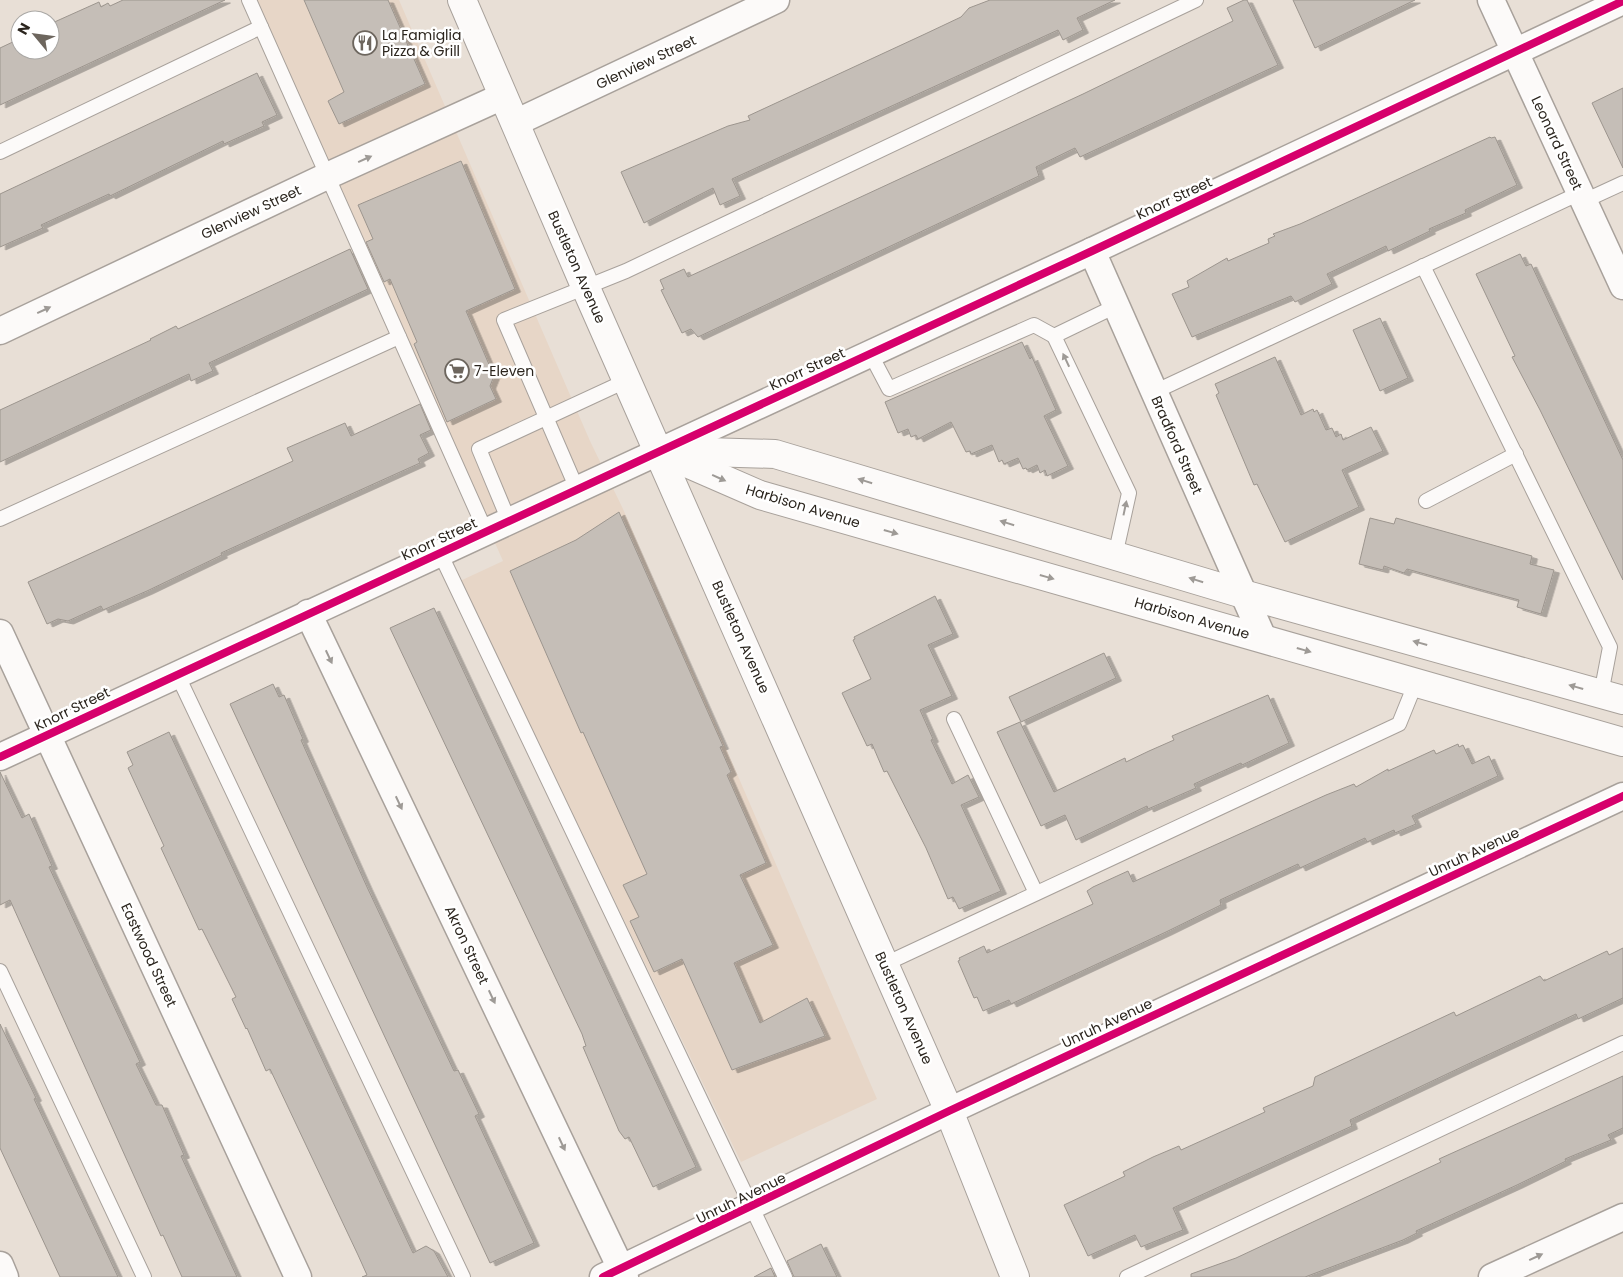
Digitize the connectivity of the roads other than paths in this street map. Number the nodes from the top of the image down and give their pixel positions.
1 (249, 0) edge
2 (462, 0) edge
3 (776, 0) edge
4 (1196, 0) edge
5 (1490, 0) edge
6 (1623, 1) edge
7 (261, 27) junction
8 (1516, 52) junction
9 (504, 96) junction
10 (515, 123) junction
11 (0, 152) edge
12 (327, 176) junction
13 (1623, 183) edge
14 (1582, 197) junction
15 (1092, 251) junction
16 (1424, 266) junction
17 (585, 286) junction
18 (1623, 286) edge
19 (1116, 306) junction
20 (0, 331) edge
21 (399, 336) junction
22 (1054, 336) junction
23 (870, 353) junction
24 (628, 380) junction
25 (1154, 392) junction
26 (547, 418) junction
27 (659, 451) junction
28 (1516, 454) junction
29 (577, 489) junction
30 (1426, 500) dead end
31 (0, 519) edge
32 (509, 521) junction
33 (486, 532) junction
34 (440, 553) junction
35 (1115, 556) junction
36 (1243, 594) junction
37 (308, 613) junction
38 (0, 633) edge
39 (1263, 638) junction
40 (177, 674) junction
41 (1416, 682) junction
42 (1612, 697) edge
43 (954, 719) dead end
44 (47, 736) junction
45 (1623, 742) edge
46 (0, 757) edge
47 (1623, 796) edge
48 (1036, 893) junction
49 (885, 964) junction
50 (0, 971) edge
51 (1623, 1043) edge
52 (949, 1110) junction
53 (752, 1207) junction
54 (1623, 1217) edge
55 (0, 1265) edge
56 (616, 1274) edge
57 (5, 1277) edge
58 (144, 1277) edge
59 (298, 1277) edge
60 (463, 1277) edge
61 (785, 1277) edge
62 (1015, 1277) edge
63 (1127, 1277) edge
64 (1492, 1277) edge

1 - 7 lane
2 - 9 main road, Bustleton Avenue
3 - 10 street, Glenview Street
4 - 17 lane
5 - 8 street, Leonard Street
6 - 8 street, Knorr Street
7 - 11 lane
7 - 12 lane
8 - 14 street, Leonard Street
8 - 15 street, Knorr Street
9 - 10 main road, Bustleton Avenue
12 -> 9 street, Glenview Street
10 - 17 main road, Bustleton Avenue
20 -> 12 street, Glenview Street
12 - 21 lane
13 - 14 lane
14 - 16 lane
14 - 18 street, Leonard Street
15 - 19 street, Bradford Street
15 - 23 street, Knorr Street
16 - 25 lane
16 - 28 lane
17 - 24 main road, Bustleton Avenue
17 - 26 lane
19 - 22 lane
19 - 25 street, Bradford Street
21 - 31 lane
21 - 33 lane
22 - 23 lane
35 -> 22 lane
23 - 27 street, Knorr Street
24 - 26 lane
24 - 27 main road, Bustleton Avenue
25 - 36 street, Bradford Street
26 - 29 lane
26 - 32 lane
27 - 29 street, Knorr Street
35 -> 27 main road
27 -> 39 main road, Harbison Avenue
27 - 49 main road, Bustleton Avenue
28 - 30 lane
28 - 42 lane
29 - 32 street, Knorr Street
32 - 33 street, Knorr Street
33 - 34 street, Knorr Street
34 - 37 street, Knorr Street
34 - 53 lane
36 -> 35 main road
36 - 39 street, Bradford Street
42 -> 36 main road
37 - 40 street, Knorr Street
37 -> 56 street, Akron Street
38 - 44 street, Eastwood Street
39 -> 41 main road, Harbison Avenue
40 - 44 street, Knorr Street
40 - 60 lane
41 - 45 main road, Harbison Avenue
41 - 48 lane
43 - 48 lane
44 - 46 street, Knorr Street
44 - 59 street, Eastwood Street
47 - 52 street, Unruh Avenue
48 - 49 lane
49 - 52 main road, Bustleton Avenue
50 - 58 lane
51 - 63 lane
52 - 53 street, Unruh Avenue
52 - 62 main road, Bustleton Avenue
53 - 56 street, Unruh Avenue
53 - 61 lane
64 -> 54 street
55 - 57 street

